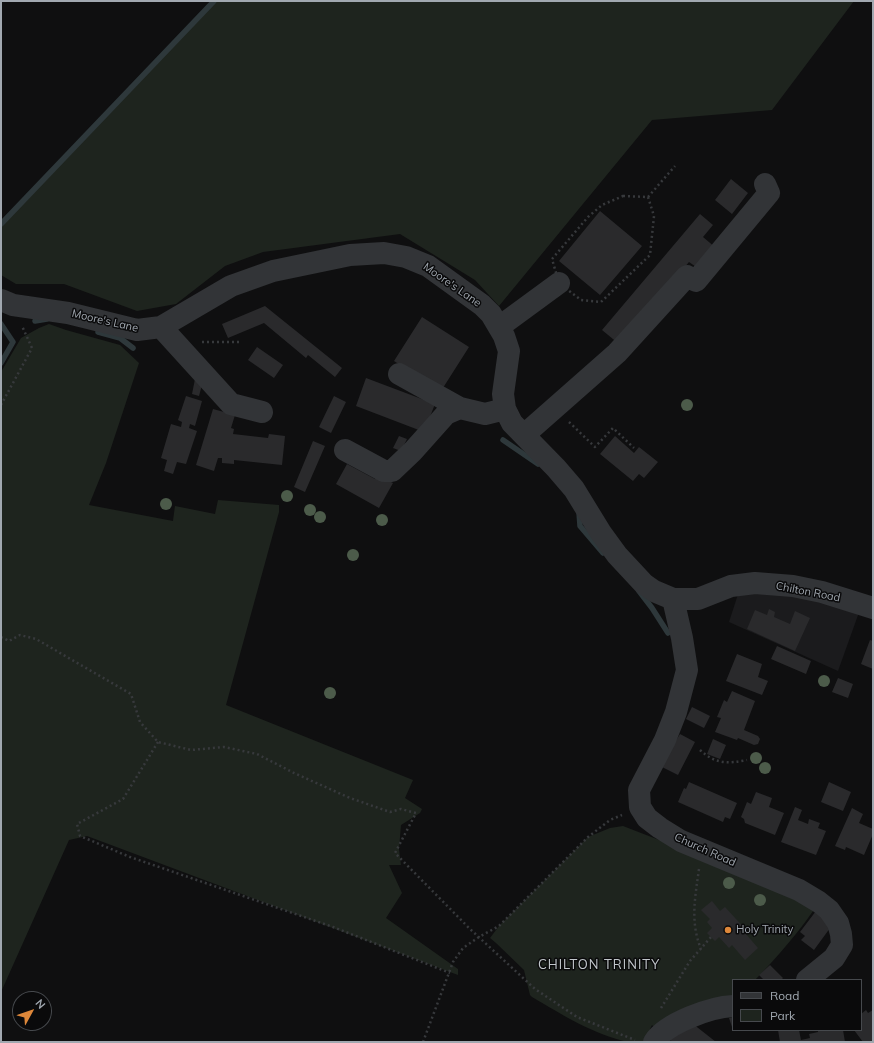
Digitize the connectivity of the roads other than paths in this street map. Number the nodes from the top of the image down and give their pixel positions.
1 (765, 184) dead end
2 (559, 282) road end
3 (7, 302) edge
4 (161, 326) junction
5 (499, 327) junction
6 (399, 374) dead end
7 (460, 408) junction
8 (505, 409) junction
9 (262, 412) dead end
10 (524, 435) junction
11 (345, 450) dead end
12 (673, 599) junction
13 (873, 608) edge
14 (808, 979) edge
15 (732, 1006) edge
16 (654, 1042) edge

1 - 10 street
2 - 5 street
3 - 4 street, Moore's Lane
4 - 5 street, Moore's Lane
4 - 9 street
5 - 8 street, Moore's Lane
6 - 7 street
7 - 8 street
7 - 11 street
8 - 10 street, Moore's Lane
10 - 12 street, Moore's Lane
12 - 13 street, Chilton Road
12 - 14 street, Church Road
15 - 16 street

